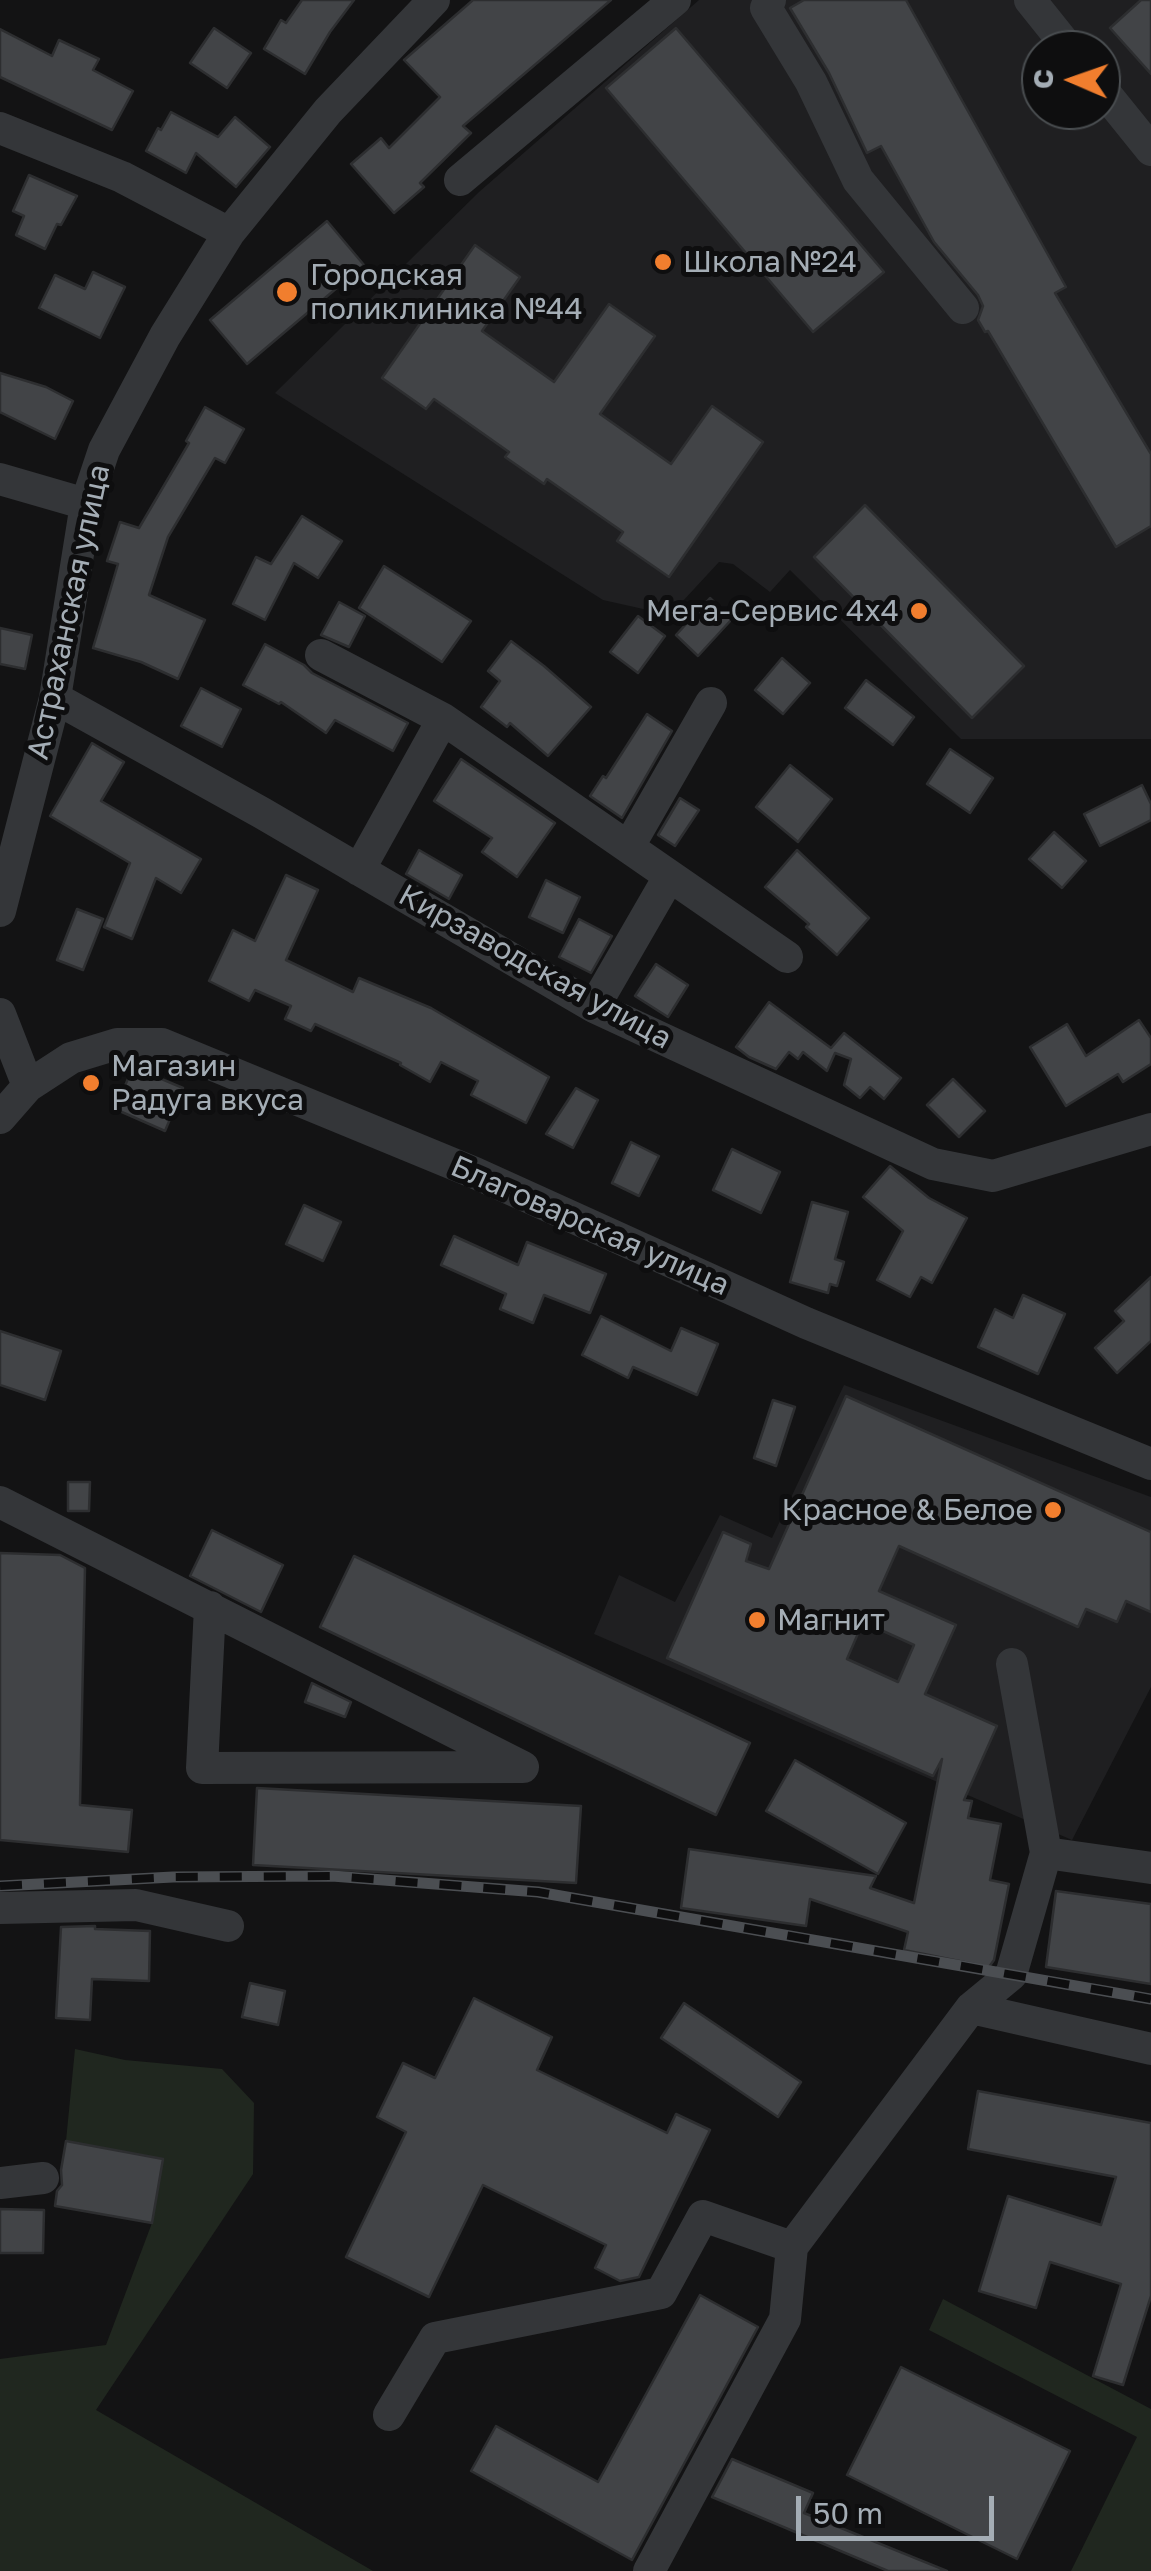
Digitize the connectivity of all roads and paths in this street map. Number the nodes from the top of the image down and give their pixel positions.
1 (434, 0) edge
2 (675, 0) edge
3 (770, 0) edge
4 (1030, 0) edge
5 (1054, 30) edge
6 (1121, 113) edge
7 (0, 128) edge
8 (1151, 150) edge
9 (460, 180) dead end
10 (229, 233) junction
11 (963, 308) dead end
12 (0, 479) edge
13 (86, 504) junction
14 (321, 655) dead end
15 (55, 698) junction
16 (712, 703) dead end
17 (442, 719) junction
18 (628, 846) junction
19 (358, 870) junction
20 (669, 876) junction
21 (0, 911) edge
22 (787, 957) dead end
23 (594, 1007) junction
24 (0, 1014) edge
25 (28, 1086) junction
26 (0, 1118) edge
27 (1151, 1129) edge
28 (1151, 1464) edge
29 (0, 1502) edge
30 (210, 1606) junction
31 (1012, 1664) dead end
32 (1046, 1853) junction
33 (1151, 1868) edge
34 (0, 1908) edge
35 (228, 1926) dead end
36 (971, 2008) junction
37 (1151, 2049) edge
38 (43, 2178) dead end
39 (0, 2183) edge
40 (792, 2247) junction
41 (389, 2415) dead end
42 (650, 2571) edge

1 - 10 street, Астраханская улица
2 - 9 street
3 - 11 street
4 - 5 street
6 - 8 street
7 - 10 street
10 - 13 street, Астраханская улица
12 - 13 street
13 - 15 street, Астраханская улица
14 - 17 street
15 - 19 street, Кирзаводская улица
15 - 21 street, Астраханская улица
16 - 18 street
17 - 18 street
17 - 19 street
18 - 20 street
19 - 23 street, Кирзаводская улица
20 - 22 street
20 - 23 street
23 - 27 street, Кирзаводская улица
24 - 25 street
25 - 26 street, Благоварская улица
25 - 28 street, Благоварская улица
29 - 30 street
30 - 30 street
31 - 32 street
32 - 33 street
32 - 36 street
34 - 35 street
36 - 37 street
36 - 40 street
38 - 39 street
40 - 41 street
40 - 42 street

